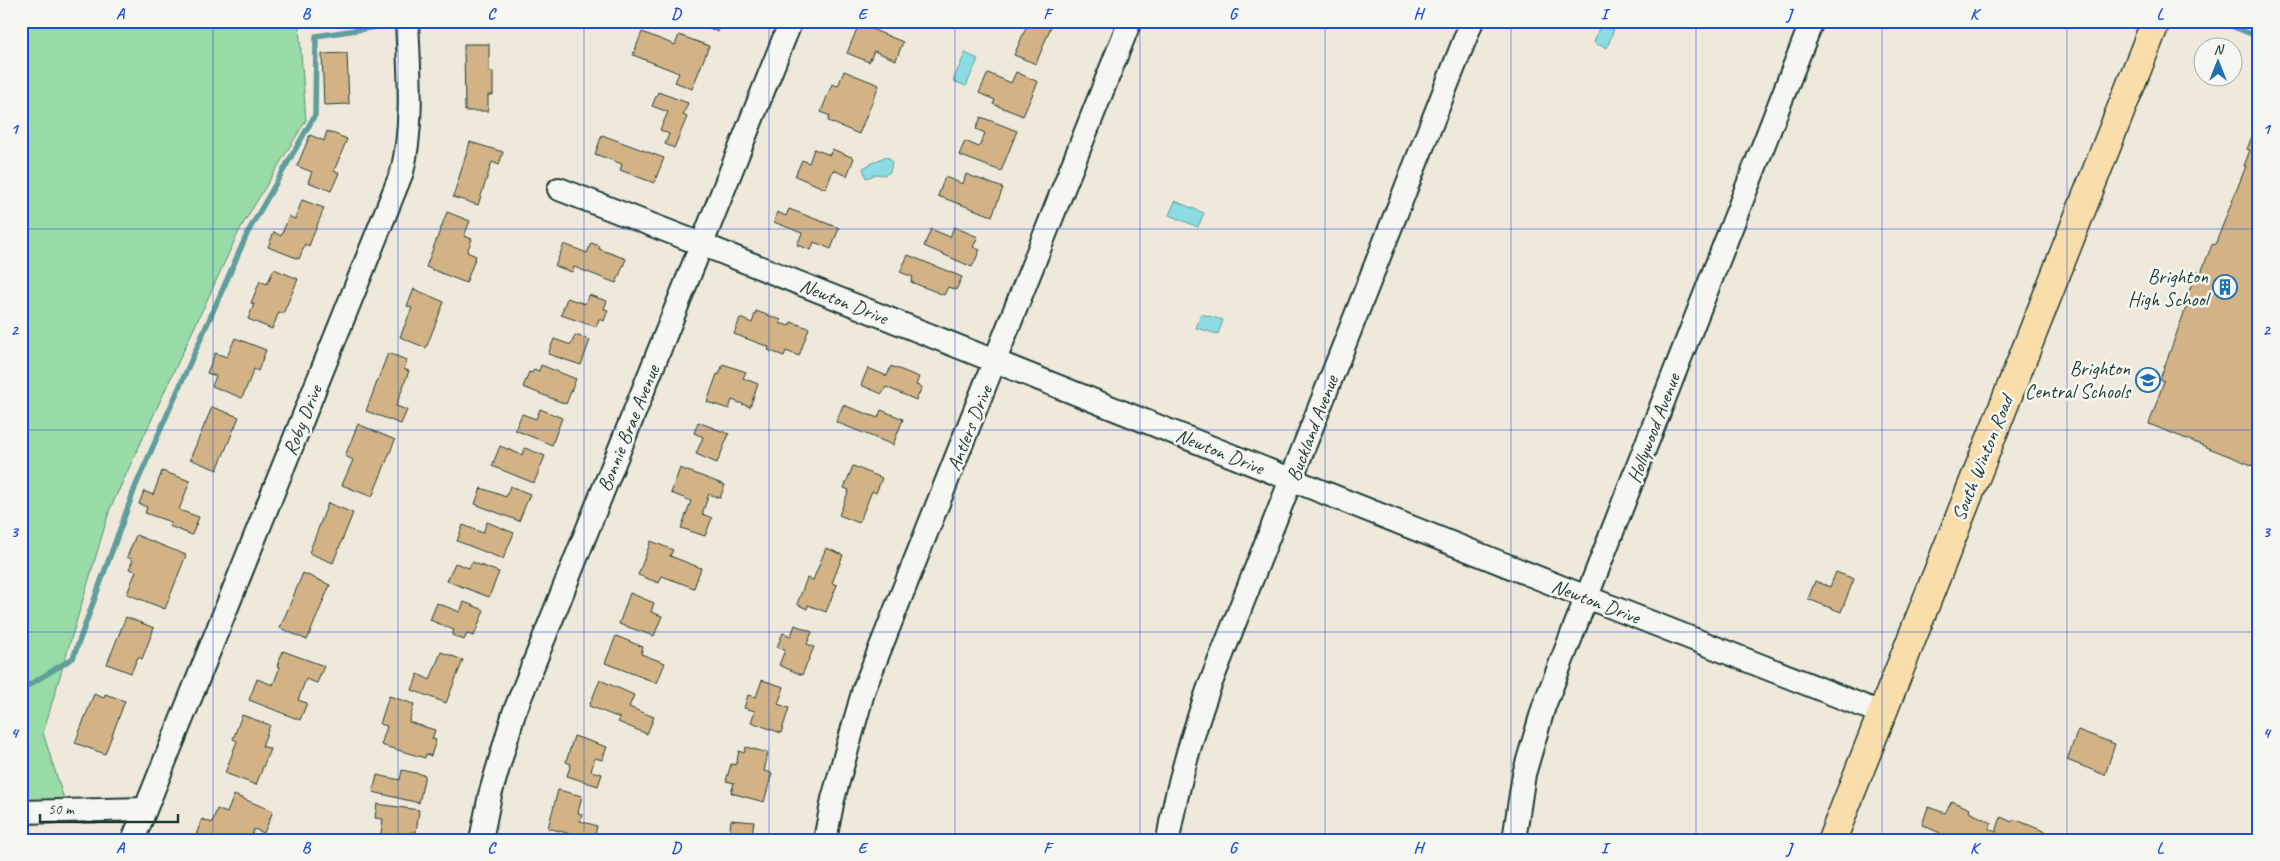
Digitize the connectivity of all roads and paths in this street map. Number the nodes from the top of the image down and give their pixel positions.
1 (407, 21) edge
2 (791, 21) edge
3 (1130, 21) edge
4 (1472, 21) edge
5 (1812, 21) edge
6 (2156, 21) edge
7 (559, 189) dead end
8 (701, 244) junction
9 (996, 362) junction
10 (1292, 480) junction
11 (1587, 597) junction
12 (1881, 713) junction
13 (145, 808) junction
14 (21, 812) edge
15 (133, 840) edge
16 (480, 840) edge
17 (825, 840) edge
18 (1168, 840) edge
19 (1514, 840) edge
20 (1832, 840) edge

1 - 13 street, Roby Drive
2 - 8 street, Bonnie Brae Avenue
3 - 9 street, Antlers Drive
4 - 10 street, Buckland Avenue
5 - 11 street, Hollywood Avenue
6 - 12 main road, South Winton Road
7 - 8 street, Newton Drive
8 - 9 street, Newton Drive
8 - 16 street, Bonnie Brae Avenue
9 - 10 street, Newton Drive
9 - 17 street, Antlers Drive
10 - 11 street, Newton Drive
10 - 18 street, Buckland Avenue
11 - 12 street, Newton Drive
11 - 19 street, Hollywood Avenue
12 - 20 main road, South Winton Road
13 - 14 street
13 - 15 street, Roby Drive

